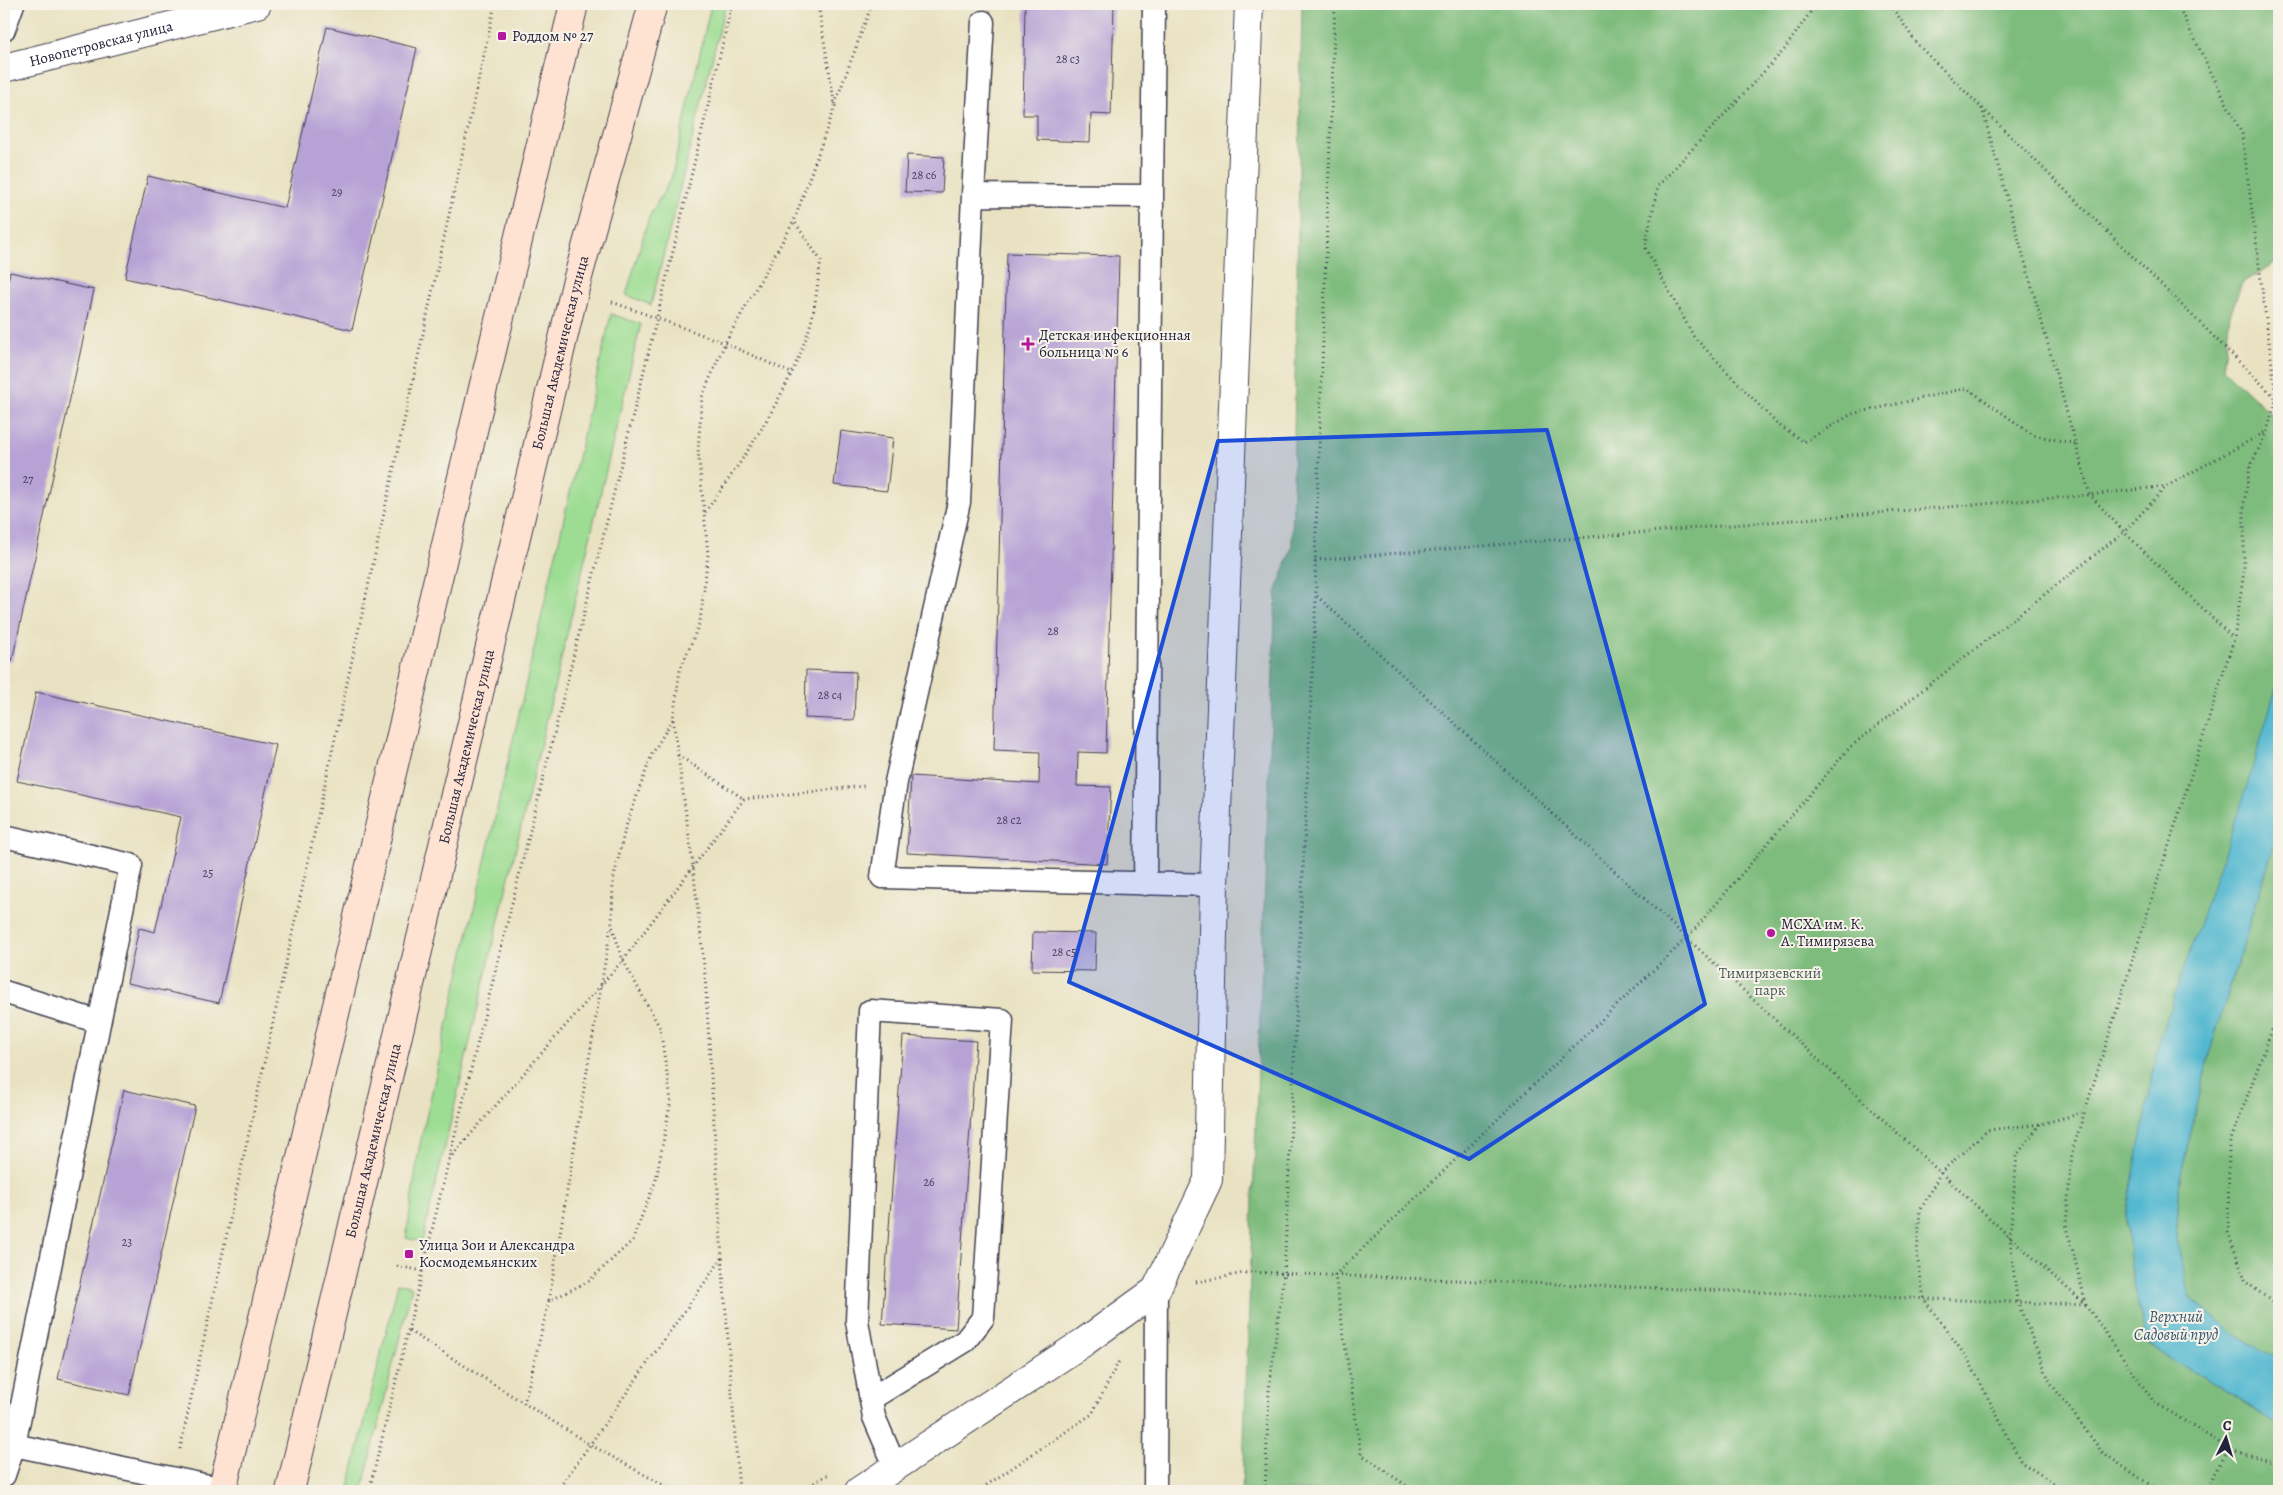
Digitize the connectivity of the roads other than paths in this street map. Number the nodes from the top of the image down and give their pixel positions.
1 (13, 4) edge
2 (257, 4) edge
3 (574, 4) edge
4 (653, 4) edge
5 (1154, 4) edge
6 (1249, 4) edge
7 (983, 22) dead end
8 (4, 29) edge
9 (4, 68) edge
10 (973, 195) junction
11 (1152, 196) junction
12 (4, 836) edge
13 (1145, 884) junction
14 (1214, 885) junction
15 (4, 992) edge
16 (99, 1022) junction
17 (1156, 1290) junction
18 (872, 1398) junction
19 (14, 1445) junction
20 (895, 1466) junction
21 (4, 1475) edge
22 (222, 1490) edge
23 (290, 1491) edge
24 (859, 1491) edge
25 (1155, 1491) edge

1 - 8 lane
2 - 9 street, Новопетровская улица
3 - 22 main road
4 - 23 main road, Большая Академическая улица
5 - 11 lane
6 - 14 street
7 - 10 lane
10 - 11 lane
10 - 13 lane
11 - 13 lane
12 - 16 lane
13 - 14 lane
14 - 17 street
15 - 16 lane
16 - 19 lane
17 - 20 street
17 - 25 lane
18 - 18 lane
18 - 20 lane
19 - 21 lane
19 - 22 lane
20 - 24 street

